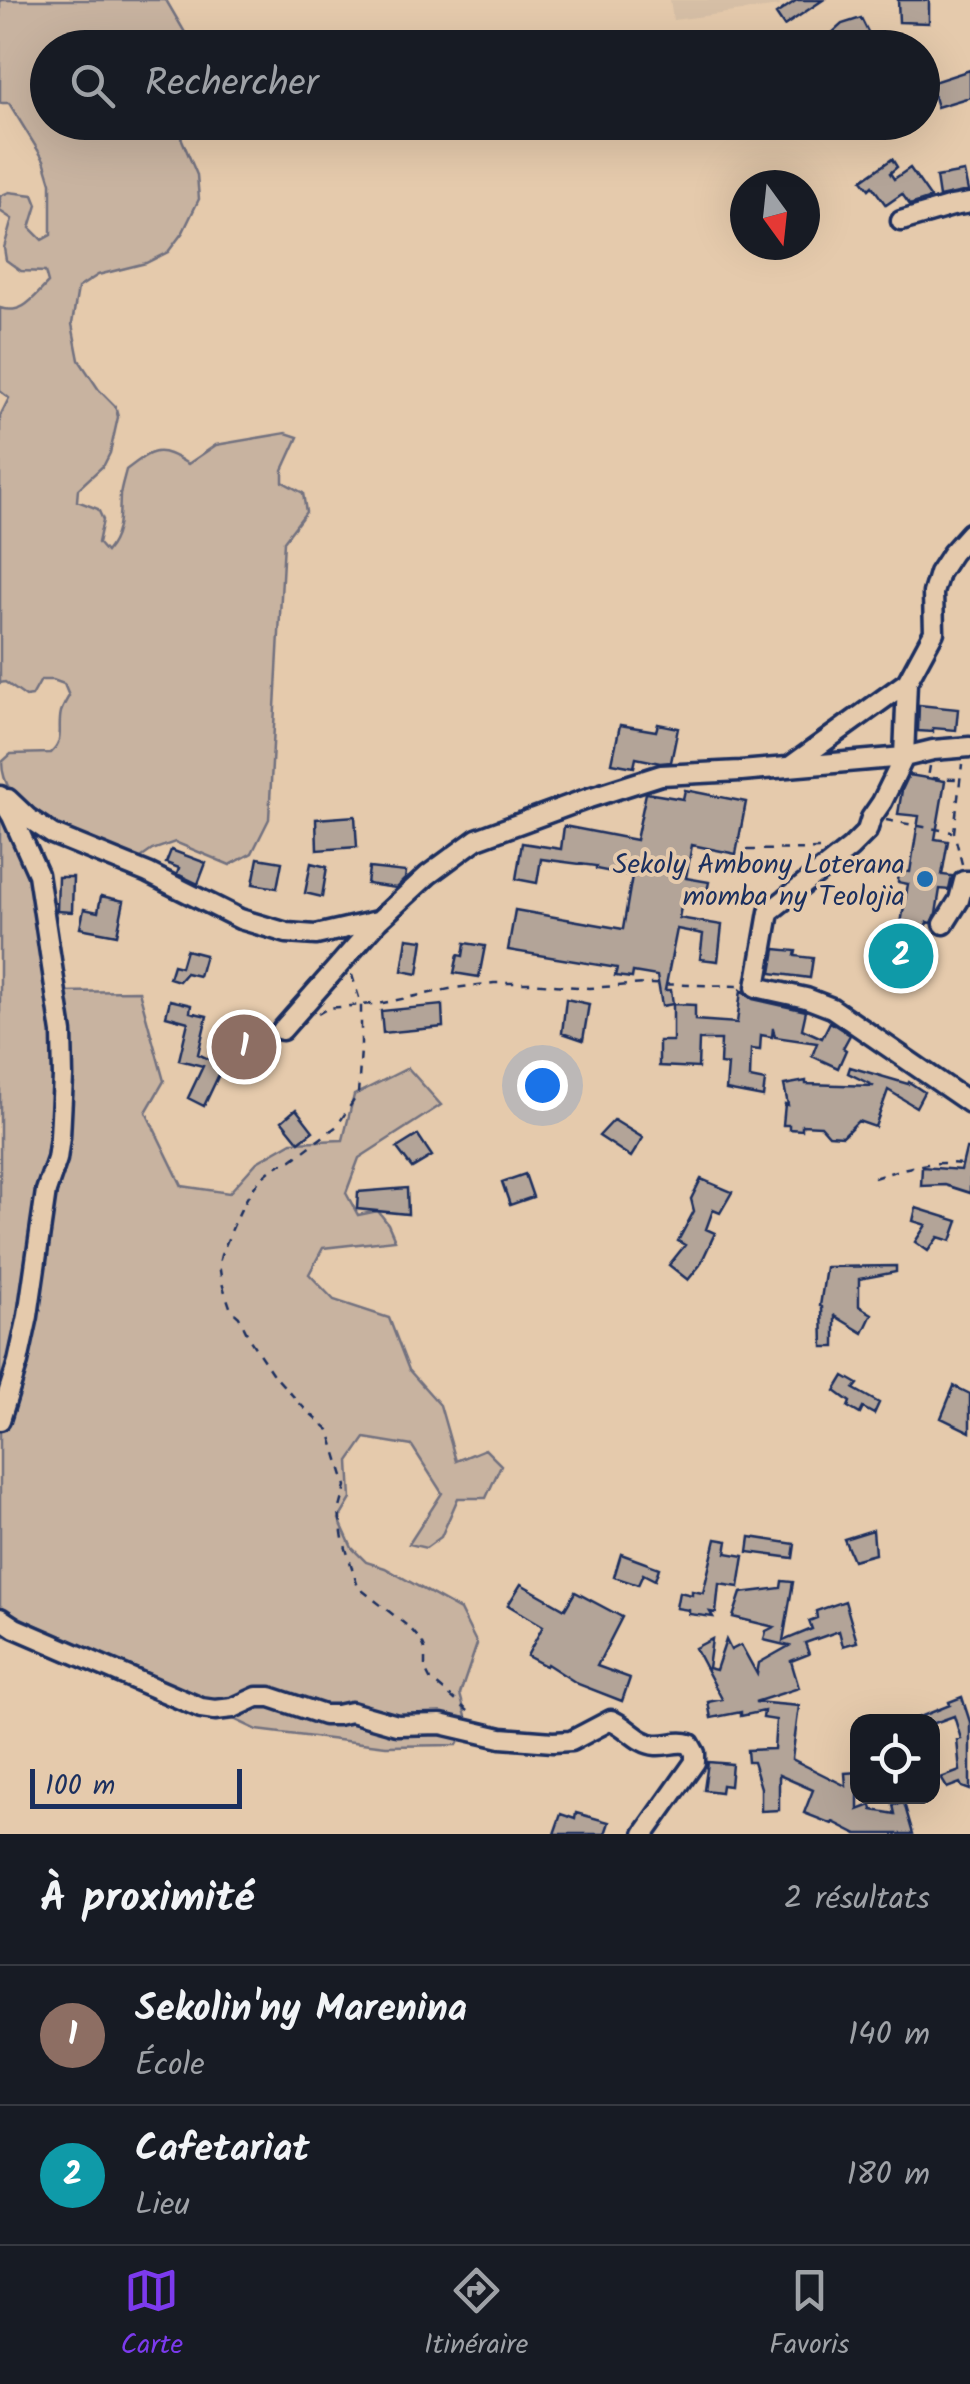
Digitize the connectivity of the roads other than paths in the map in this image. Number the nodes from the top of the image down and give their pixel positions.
1 (970, 203) edge
2 (901, 221) dead end
3 (970, 533) edge
4 (907, 682) junction
5 (967, 748) edge
6 (904, 757) junction
7 (791, 766) junction
8 (0, 793) edge
9 (967, 881) edge
10 (378, 921) junction
11 (944, 924) dead end
12 (282, 1030) dead end
13 (970, 1102) edge
14 (0, 1420) edge
15 (0, 1618) edge
16 (644, 1834) edge

1 - 2 street
3 - 4 street
4 - 6 street
4 - 7 street
5 - 6 street
6 - 7 street
6 - 13 street
7 - 10 street
8 - 10 street
8 - 14 street
9 - 11 street
10 - 12 street
15 - 16 street

